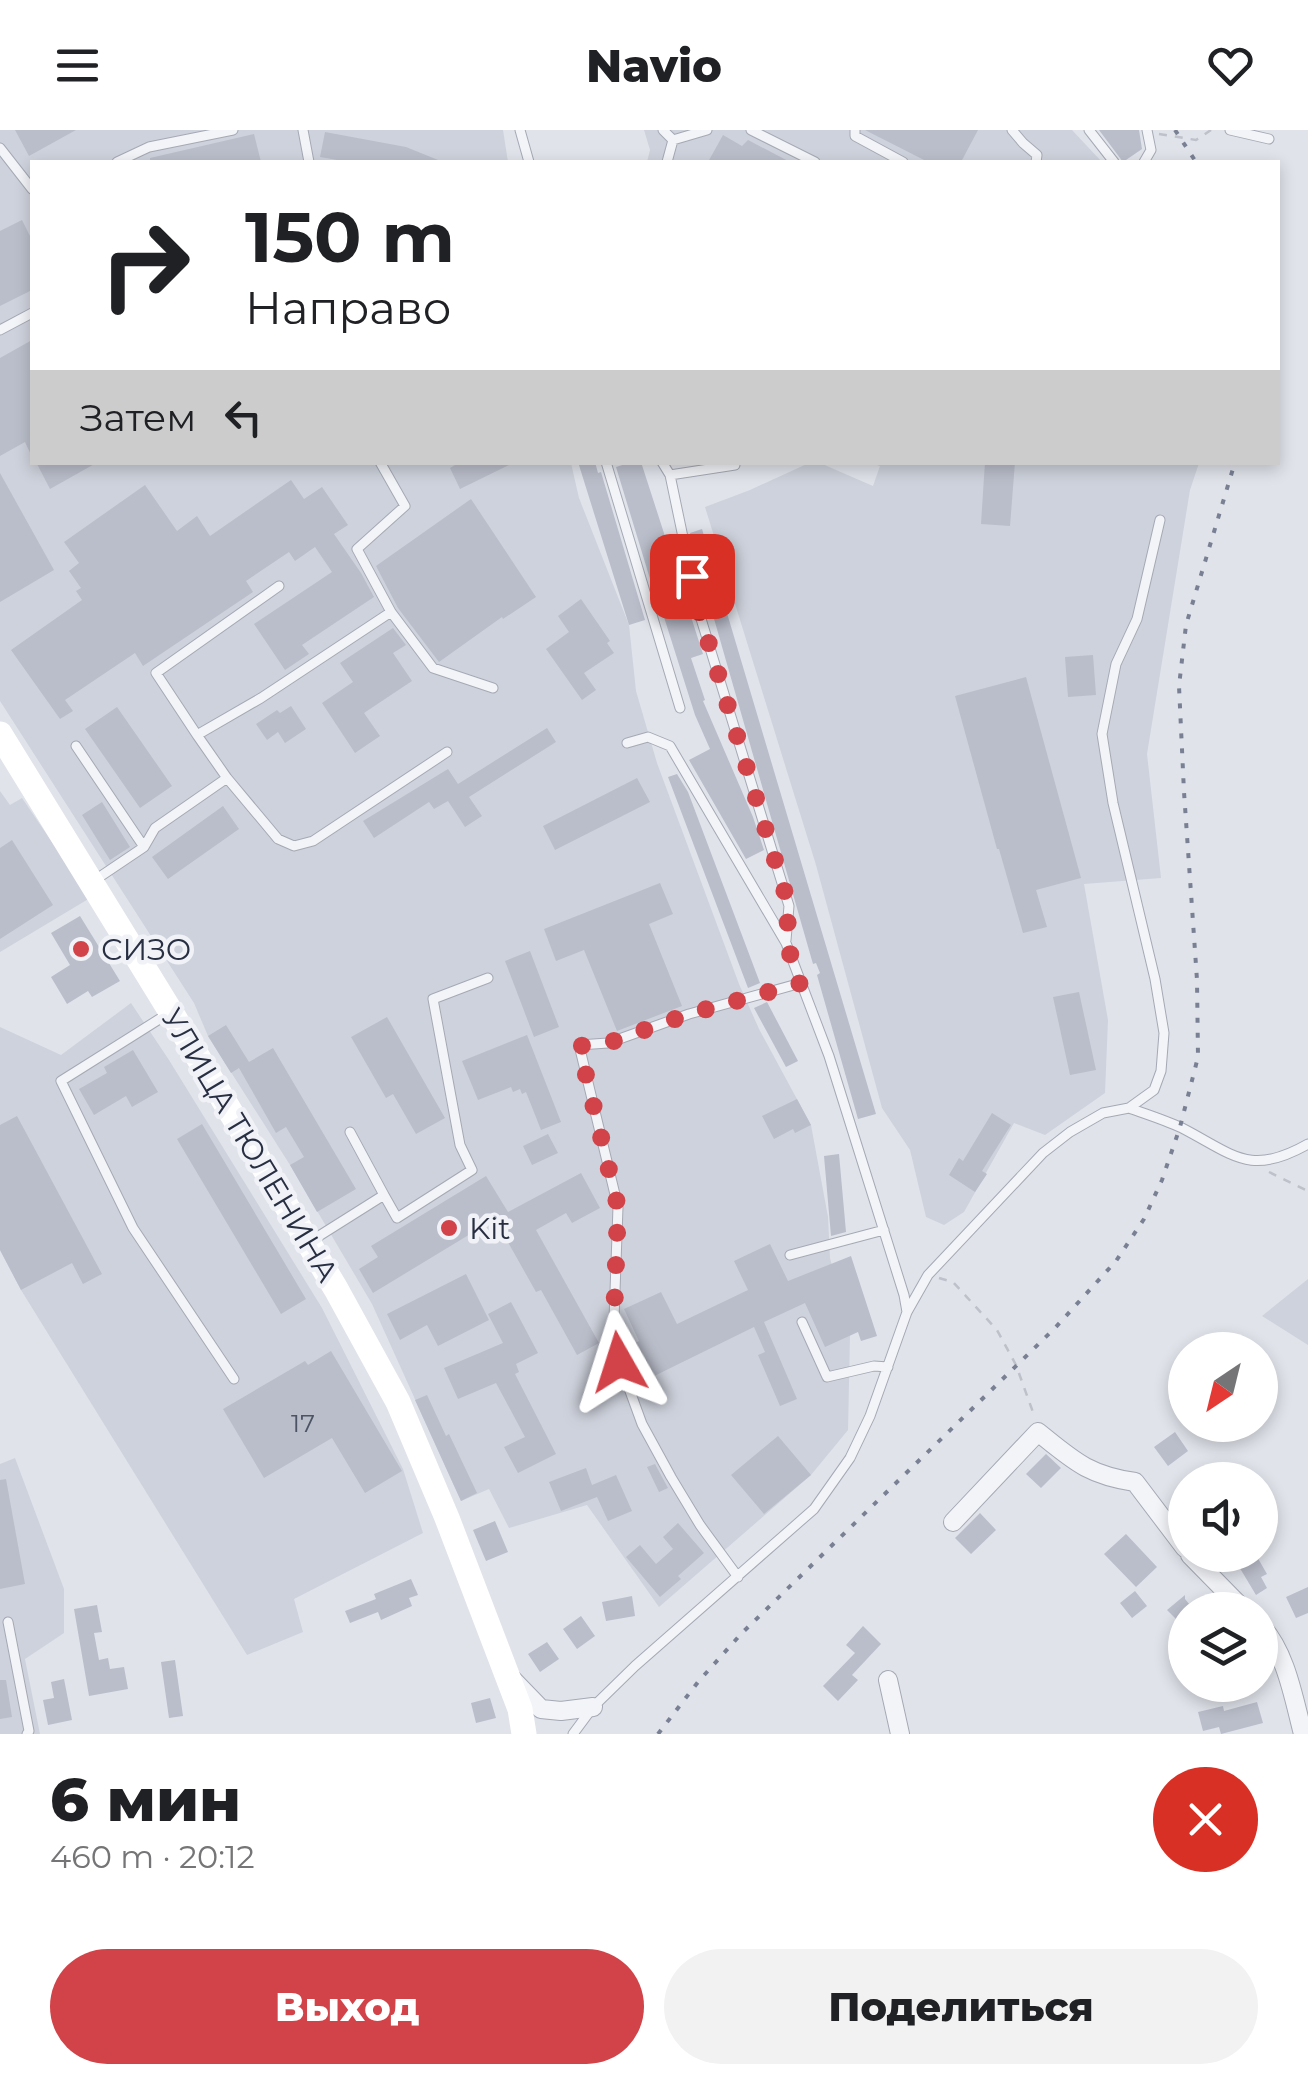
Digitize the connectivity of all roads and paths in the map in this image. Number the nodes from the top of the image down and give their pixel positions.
1 (233, 130) edge
2 (303, 130) edge
3 (520, 130) edge
4 (663, 130) edge
5 (706, 130) edge
6 (751, 130) edge
7 (855, 130) edge
8 (1012, 130) edge
9 (1089, 130) edge
10 (1210, 130) edge
11 (1230, 130) edge
12 (1148, 131) edge
13 (1269, 139) dead end
14 (673, 140) junction
15 (0, 148) edge
16 (122, 160) edge
17 (309, 160) edge
18 (528, 160) edge
19 (668, 160) edge
20 (811, 160) edge
21 (899, 160) edge
22 (1036, 160) edge
23 (1112, 160) edge
24 (1145, 160) edge
25 (30, 187) edge
26 (30, 314) edge
27 (0, 330) edge
28 (382, 465) edge
29 (607, 465) edge
30 (664, 465) edge
31 (735, 466) dead end
32 (670, 474) junction
33 (1160, 520) dead end
34 (279, 586) dead end
35 (391, 612) junction
36 (493, 688) dead end
37 (680, 708) dead end
38 (0, 734) edge
39 (196, 734) junction
40 (627, 743) dead end
41 (76, 746) dead end
42 (448, 752) dead end
43 (227, 778) junction
44 (144, 848) junction
45 (93, 881) junction
46 (786, 943) junction
47 (488, 978) dead end
48 (801, 983) junction
49 (171, 1012) junction
50 (1129, 1108) junction
51 (350, 1132) dead end
52 (1308, 1144) edge
53 (1244, 1161) junction
54 (1308, 1191) edge
55 (384, 1195) junction
56 (884, 1230) junction
57 (308, 1243) junction
58 (790, 1255) dead end
59 (928, 1275) junction
60 (908, 1312) junction
61 (802, 1322) dead end
62 (888, 1367) junction
63 (234, 1380) dead end
64 (1038, 1432) junction
65 (953, 1522) dead end
66 (1168, 1526) edge
67 (1207, 1572) edge
68 (738, 1578) junction
69 (1226, 1592) edge
70 (8, 1622) dead end
71 (1278, 1654) edge
72 (15, 1660) junction
73 (0, 1662) edge
74 (506, 1674) junction
75 (888, 1680) dead end
76 (593, 1707) junction
77 (27, 1734) edge
78 (524, 1734) edge
79 (573, 1734) edge
80 (900, 1734) edge
81 (1304, 1734) edge

1 - 16 lane
2 - 17 lane
3 - 18 lane
4 - 14 lane
5 - 14 lane
6 - 20 lane
7 - 21 lane
8 - 22 lane
9 - 23 lane
10 - 12 path
11 - 13 lane
12 - 24 lane
14 - 19 lane
15 - 25 lane
26 - 27 lane
28 - 35 lane
29 - 37 lane
30 - 32 lane
31 - 32 lane
32 - 46 lane
33 - 50 lane
34 - 39 lane
35 - 36 lane
35 - 39 lane
38 - 45 main road, УЛИЦА ТЮЛЕНИНА
39 - 43 lane
40 - 46 lane
41 - 44 lane
42 - 43 lane
43 - 44 lane
44 - 45 lane
45 - 49 main road, УЛИЦА ТЮЛЕНИНА
46 - 48 lane
47 - 55 lane
48 - 56 lane
48 - 68 lane
49 - 57 main road, УЛИЦА ТЮЛЕНИНА
49 - 63 lane
50 - 53 lane
50 - 59 lane
51 - 55 lane
52 - 53 lane
53 - 54 path
55 - 57 lane
56 - 58 lane
56 - 60 lane
57 - 74 main road, УЛИЦА ТЮЛЕНИНА
59 - 60 lane
59 - 64 path
60 - 62 lane
61 - 62 lane
62 - 68 lane
64 - 65 street
64 - 66 street
67 - 69 street
68 - 76 lane
70 - 72 lane
71 - 81 street
72 - 73 lane
72 - 77 lane
74 - 76 street
74 - 78 main road, УЛИЦА ТЮЛЕНИНА
75 - 80 street
76 - 79 lane

